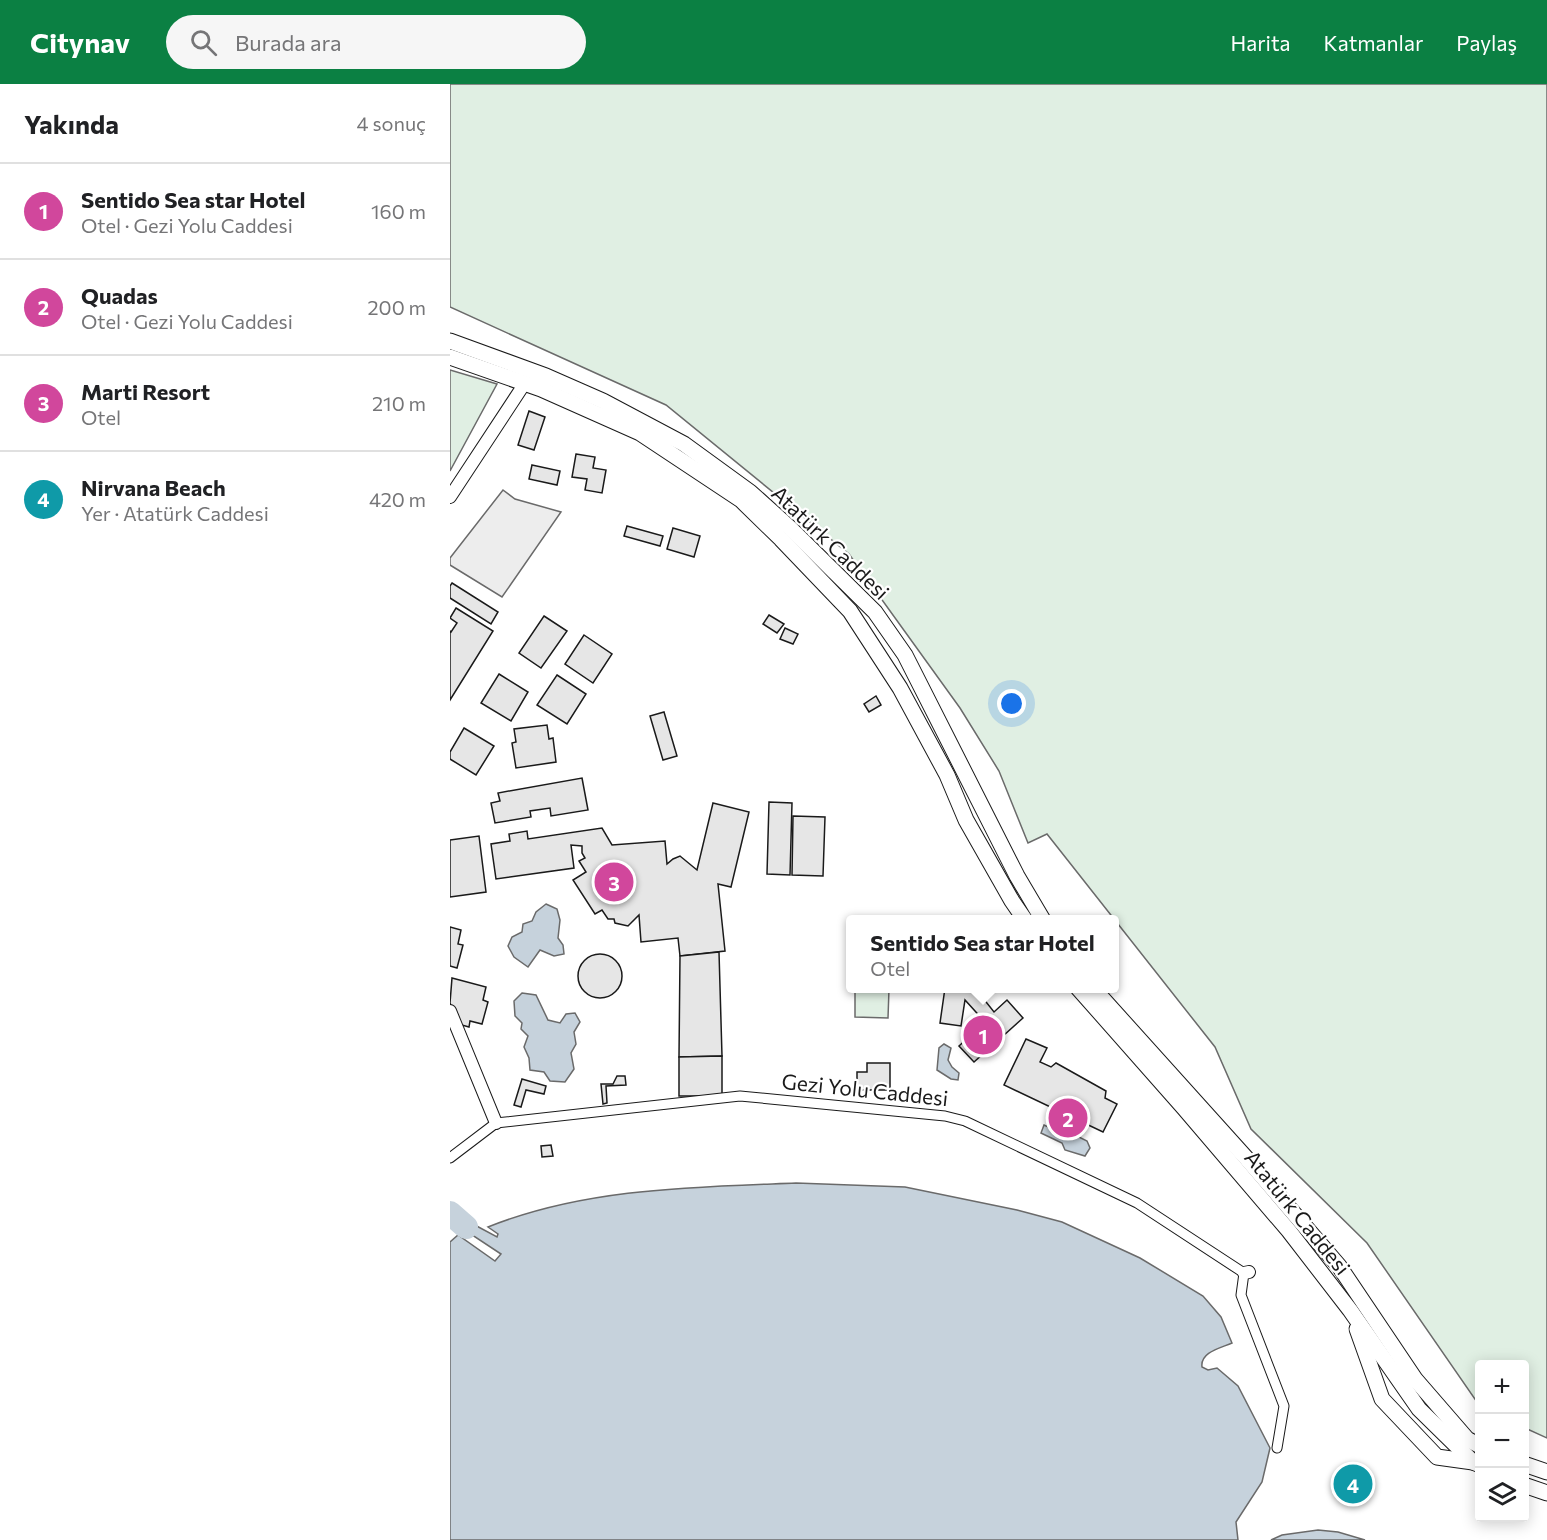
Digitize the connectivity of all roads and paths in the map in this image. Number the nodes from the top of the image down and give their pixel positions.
1 (450, 341) edge
2 (450, 357) edge
3 (525, 383) junction
4 (451, 494) edge
5 (1022, 915) edge
6 (1040, 915) edge
7 (1081, 993) edge
8 (1098, 993) edge
9 (450, 1011) edge
10 (496, 1123) junction
11 (450, 1158) edge
12 (1350, 1310) junction
13 (1475, 1444) edge
14 (1277, 1448) dead end
15 (1475, 1463) edge
16 (1475, 1464) edge
17 (1529, 1466) edge
18 (1547, 1472) edge
19 (1529, 1487) edge
20 (1547, 1493) edge

1 - 6 street, Atatürk Caddesi
2 - 3 street, Atatürk Caddesi
3 - 4 street
3 - 5 street, Atatürk Caddesi
7 - 12 street, Atatürk Caddesi
8 - 13 street, Atatürk Caddesi
9 - 10 street
10 - 11 street
10 - 14 street, Gezi Yolu Caddesi
12 - 15 street, Atatürk Caddesi
12 - 16 street
17 - 18 street
19 - 20 street

